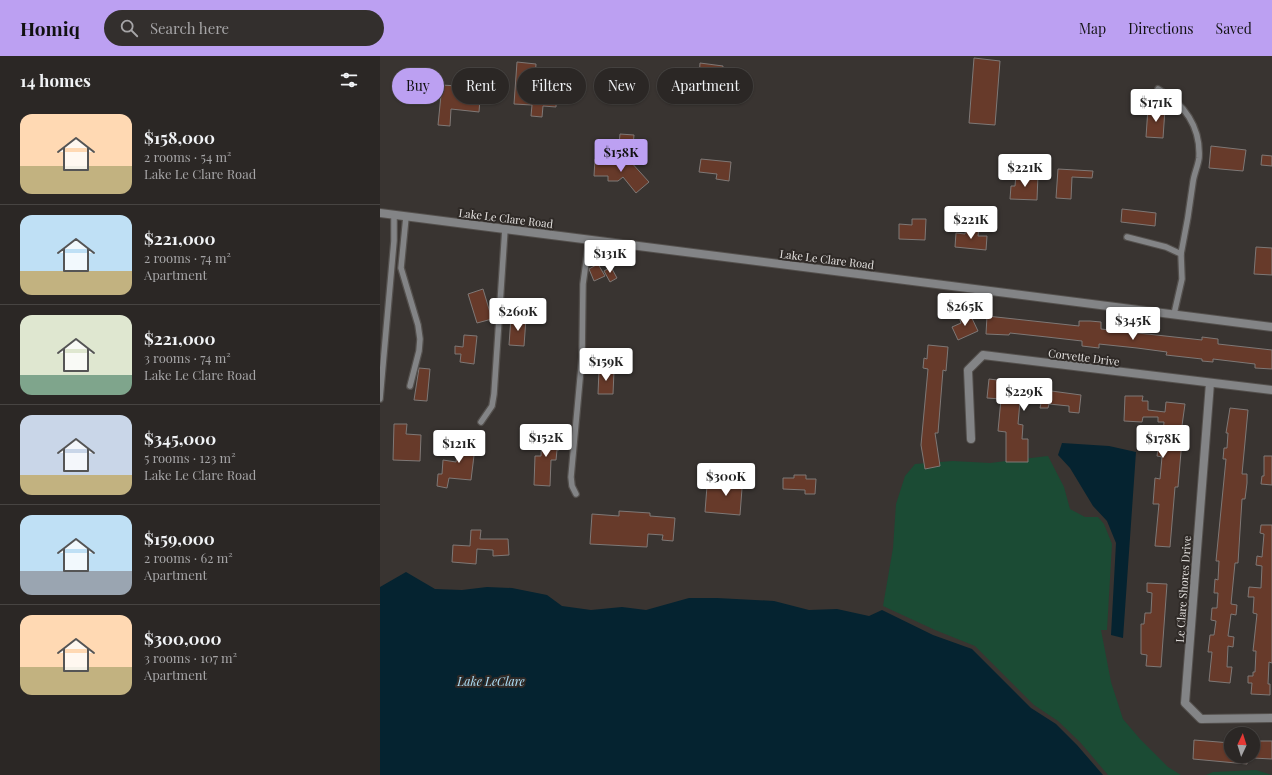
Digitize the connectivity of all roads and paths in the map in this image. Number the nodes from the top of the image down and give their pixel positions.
1 (1158, 89) dead end
2 (380, 213) edge
3 (394, 215) junction
4 (406, 217) junction
5 (505, 229) junction
6 (1127, 237) dead end
7 (589, 240) junction
8 (1181, 254) junction
9 (1174, 314) junction
10 (1272, 326) edge
11 (1210, 383) junction
12 (410, 386) dead end
13 (1272, 390) edge
14 (380, 399) edge
15 (481, 422) dead end
16 (971, 439) dead end
17 (576, 494) dead end
18 (1272, 718) edge

1 - 8 lane
2 - 3 street, Lake Le Clare Road
3 - 4 street, Lake Le Clare Road
3 - 14 lane
4 - 5 street, Lake Le Clare Road
4 - 12 lane
5 - 7 street, Lake Le Clare Road
5 - 15 lane
6 - 8 lane
7 - 9 street, Lake Le Clare Road
7 - 17 lane
8 - 9 lane
9 - 10 street, Lake Le Clare Road
11 - 13 street, Corvette Drive
11 - 16 street, Corvette Drive
11 - 18 street, Le Clare Shores Drive

